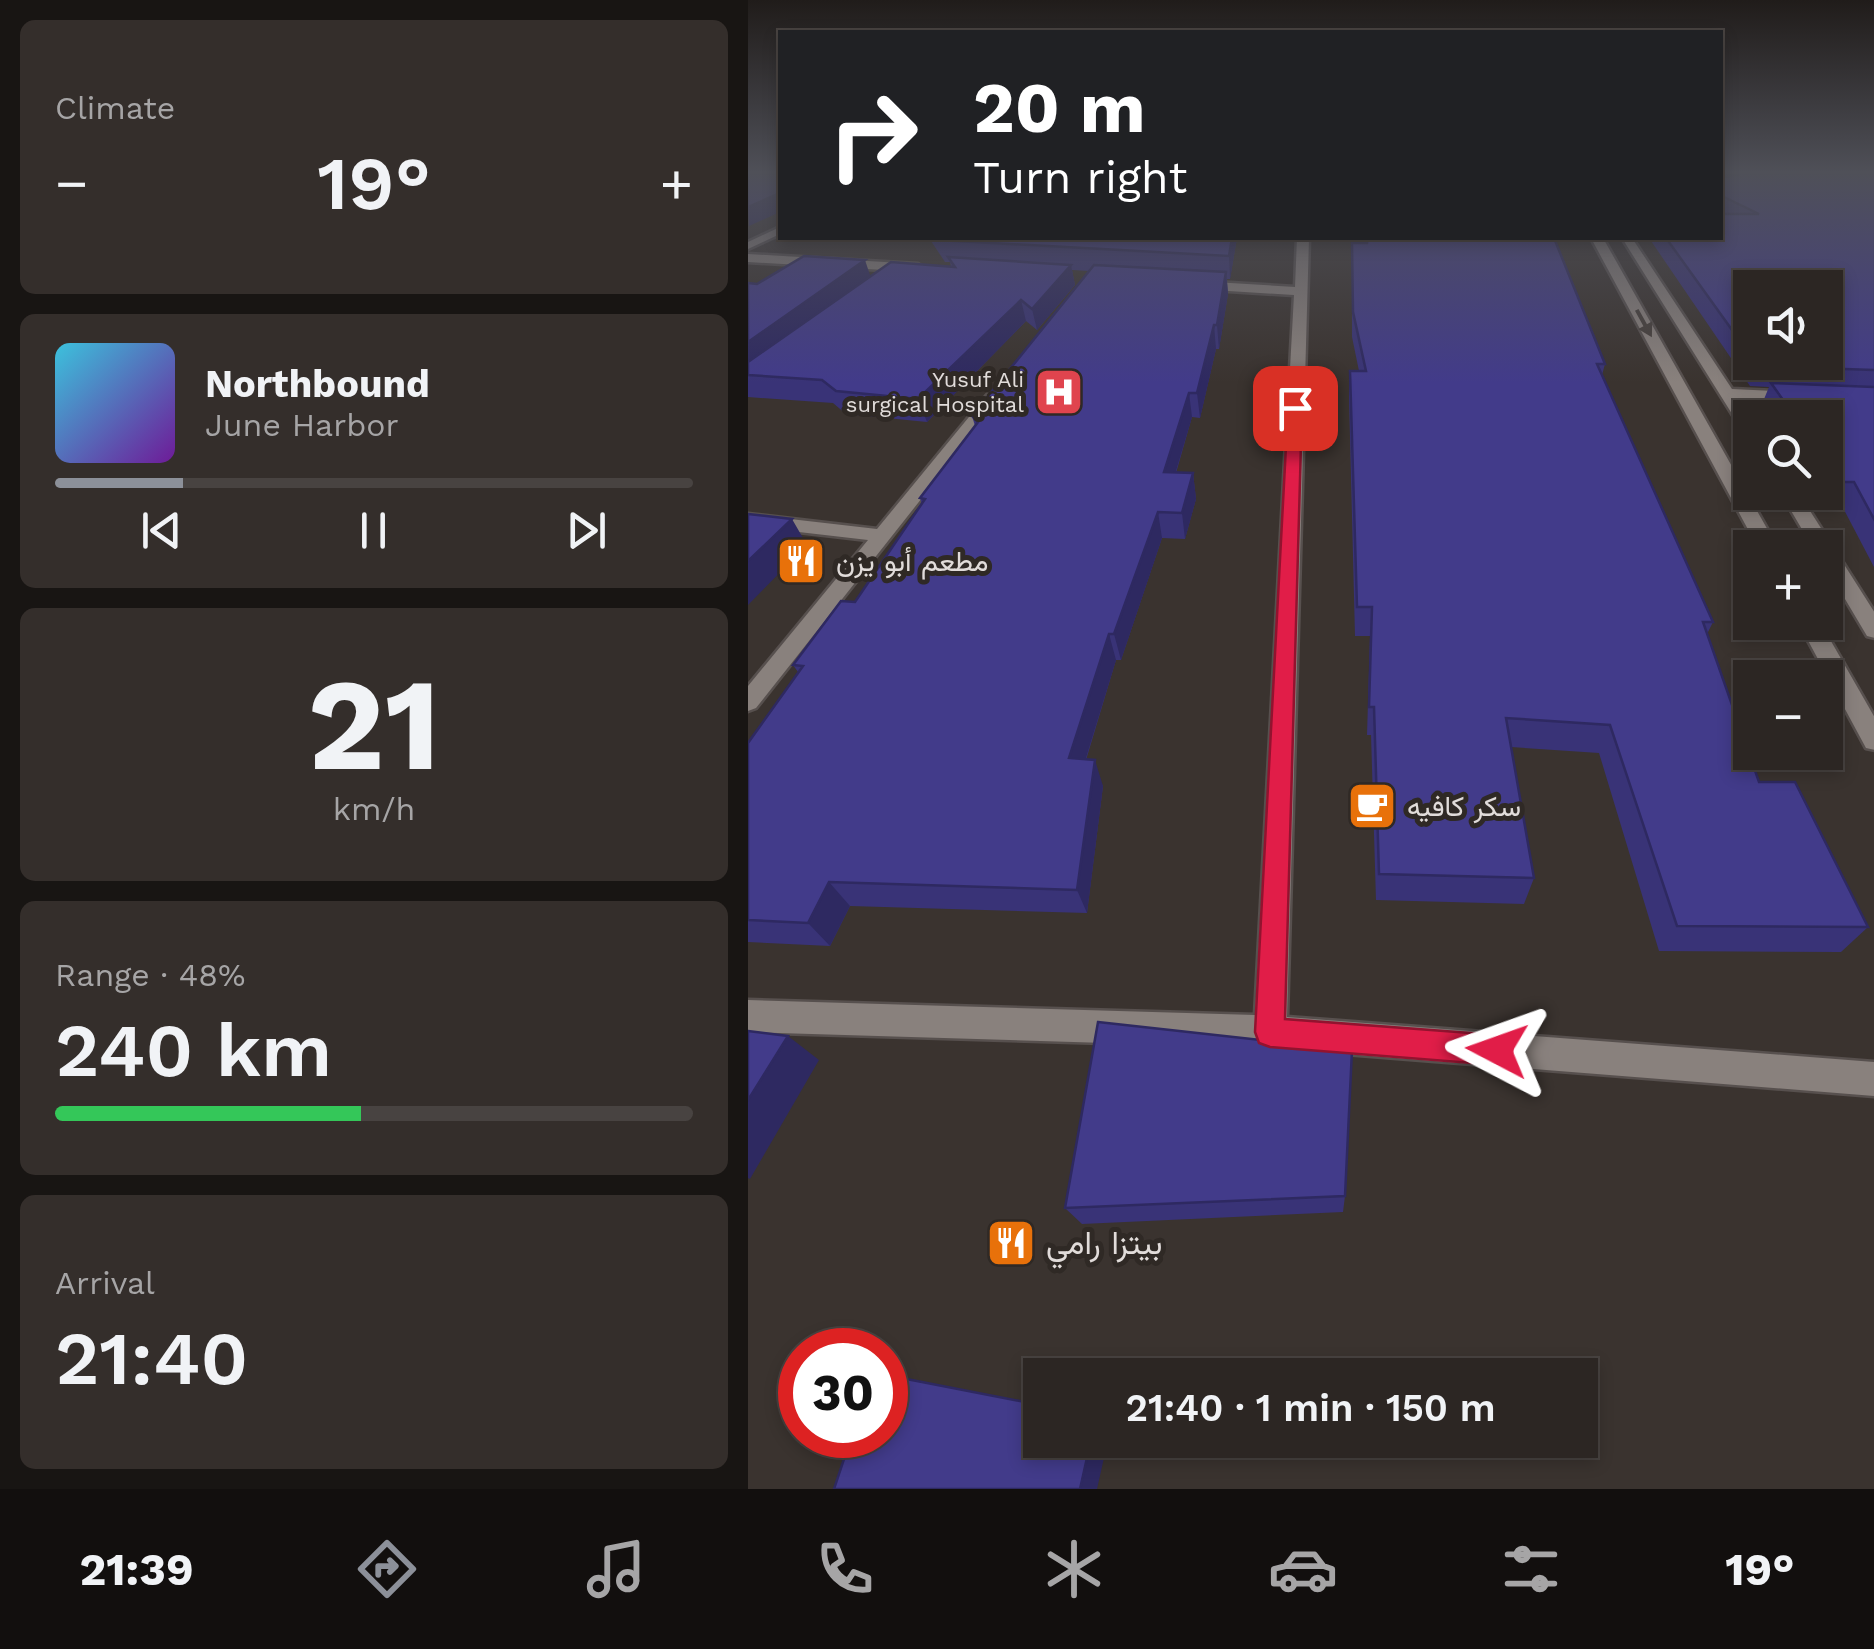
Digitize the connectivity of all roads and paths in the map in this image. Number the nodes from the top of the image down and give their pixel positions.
1 (1303, 243) edge
2 (1599, 243) edge
3 (1631, 243) edge
4 (748, 258) edge
5 (904, 268) junction
6 (942, 270) edge
7 (889, 279) edge
8 (1187, 284) edge
9 (1300, 291) junction
10 (1005, 384) edge
11 (1729, 394) junction
12 (1820, 398) edge
13 (1733, 401) edge
14 (748, 520) edge
15 (1758, 530) edge
16 (879, 535) junction
17 (1843, 581) edge
18 (1874, 631) edge
19 (1819, 640) edge
20 (748, 702) edge
21 (1874, 741) edge
22 (748, 1016) edge
23 (1270, 1032) junction
24 (1874, 1079) edge

1 - 9 street
2 -> 15 street
3 - 11 street
4 - 5 street
5 - 6 street
5 - 7 street
8 - 9 street
9 - 23 street
10 - 16 street
11 - 12 street
11 - 13 street
14 - 16 street
16 - 20 street
17 - 18 street
19 - 21 street
22 - 23 street
23 - 24 street

